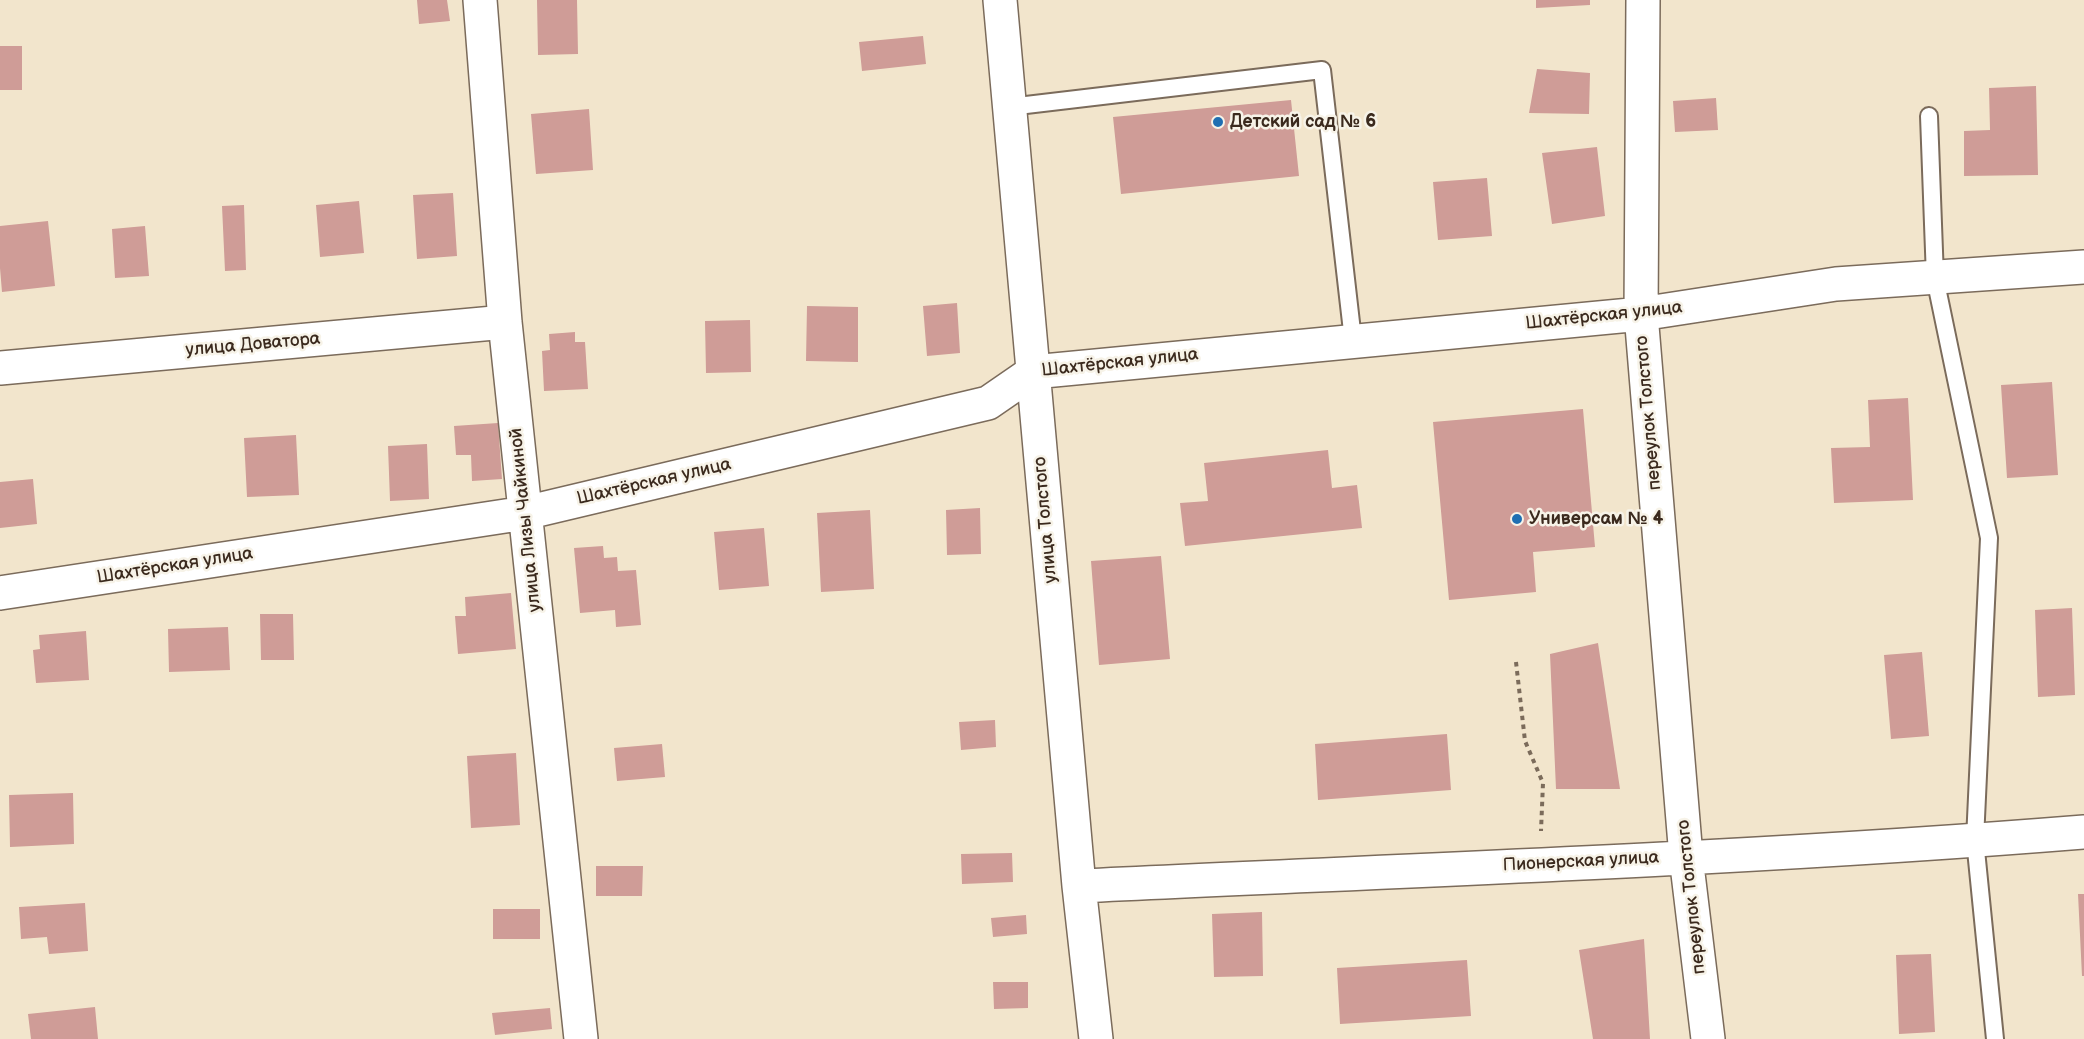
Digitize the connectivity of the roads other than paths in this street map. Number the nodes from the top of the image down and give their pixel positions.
1 (480, 0) edge
2 (1000, 0) edge
3 (1643, 0) edge
4 (1009, 107) junction
5 (1929, 116) dead end
6 (2084, 267) edge
7 (1935, 278) junction
8 (1641, 314) junction
9 (505, 322) junction
10 (1353, 340) junction
11 (0, 368) edge
12 (1033, 372) junction
13 (525, 513) junction
14 (0, 593) edge
15 (2084, 832) edge
16 (1975, 840) junction
17 (1686, 857) junction
18 (1078, 885) junction
19 (581, 1039) edge
20 (1095, 1039) edge
21 (1708, 1039) edge
22 (1995, 1039) edge

1 - 9 street, улица Лизы Чайкиной
2 - 4 street, улица Толстого
3 - 8 street, переулок Толстого
4 - 10 lane
4 - 12 street, улица Толстого
5 - 7 lane
6 - 7 street, Шахтёрская улица
7 - 8 street, Шахтёрская улица
7 - 16 lane
8 - 10 street, Шахтёрская улица
8 - 17 street, переулок Толстого
9 - 11 street, улица Доватора
9 - 13 street, улица Лизы Чайкиной
10 - 12 street, Шахтёрская улица
12 - 13 street, Шахтёрская улица
12 - 18 street, улица Толстого
13 - 14 street, Шахтёрская улица
13 - 19 street, улица Лизы Чайкиной
15 - 16 street, Пионерская улица
16 - 17 street, Пионерская улица
16 - 22 lane
17 - 18 street, Пионерская улица
17 - 21 street, переулок Толстого
18 - 20 street, улица Толстого

